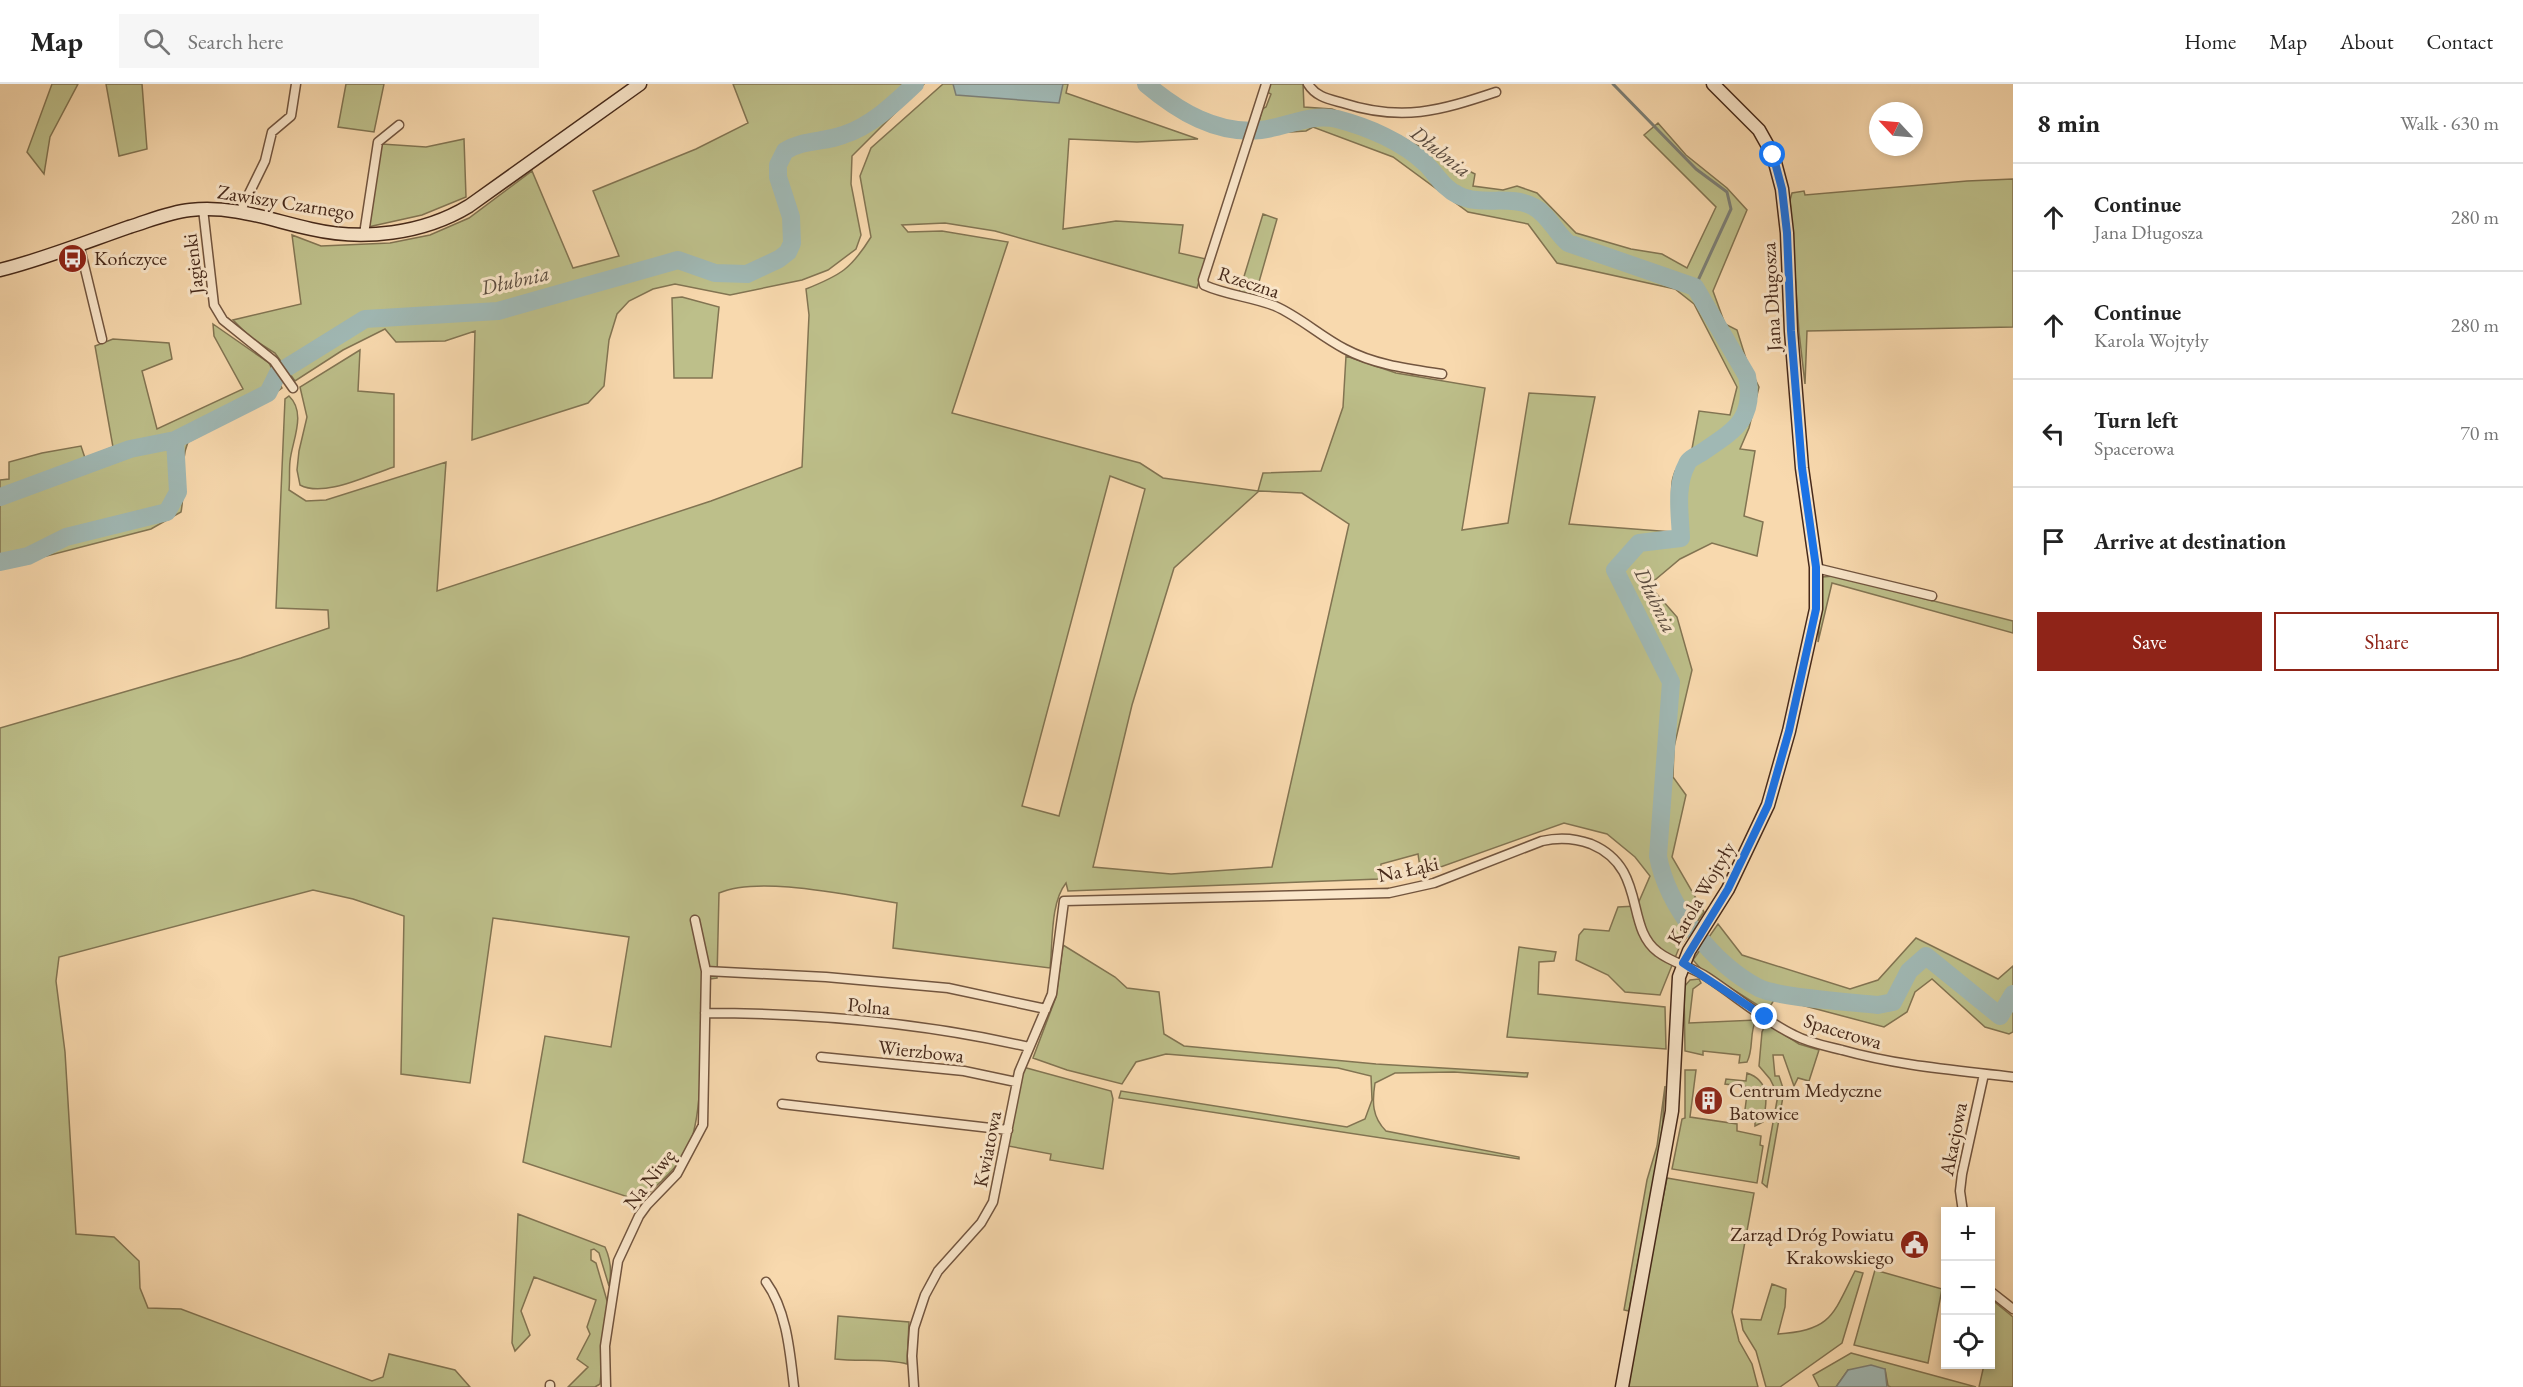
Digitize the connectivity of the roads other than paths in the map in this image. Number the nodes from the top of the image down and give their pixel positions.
1 (296, 84) edge
2 (640, 84) edge
3 (1266, 84) edge
4 (1308, 84) edge
5 (1713, 84) edge
6 (1496, 92) dead end
7 (399, 125) dead end
8 (203, 209) junction
9 (241, 210) junction
10 (364, 234) junction
11 (80, 244) junction
12 (0, 270) edge
13 (102, 339) dead end
14 (1442, 374) dead end
15 (293, 388) dead end
16 (1816, 567) junction
17 (1932, 596) dead end
18 (1064, 902) joint
19 (694, 920) dead end
20 (1683, 963) junction
21 (706, 971) junction
22 (1046, 1009) junction
23 (705, 1013) junction
24 (1029, 1047) junction
25 (821, 1057) dead end
26 (1984, 1074) junction
27 (2013, 1077) edge
28 (1016, 1082) junction
29 (782, 1104) dead end
30 (1008, 1130) junction
31 (1962, 1207) edge
32 (766, 1282) dead end
33 (1995, 1295) edge
34 (2013, 1309) edge
35 (606, 1387) edge
36 (794, 1387) edge
37 (914, 1387) edge
38 (1622, 1387) edge

1 - 9 street
2 - 10 street, Zawiszy Czarnego
3 - 14 street, Rzeczna
4 - 6 street
5 - 16 street, Jana Długosza
7 - 10 street
8 - 9 street, Zawiszy Czarnego
8 - 11 street, Zawiszy Czarnego
8 - 15 street, Jagienki
9 - 10 street, Zawiszy Czarnego
11 - 12 street, Zawiszy Czarnego
11 - 13 street
16 - 17 street
16 - 20 street, Karola Wojtyły
18 - 20 street, Na Łąki
18 - 22 street, Kwiatowa
19 - 21 street, Na Niwę
20 - 26 street, Spacerowa
20 - 38 street, Karola Wojtyły
21 - 22 street
21 - 23 street, Na Niwę
22 - 24 street, Kwiatowa
23 - 24 street, Polna
23 - 35 street, Na Niwę
24 - 28 street, Kwiatowa
25 - 28 street, Wierzbowa
26 - 27 street, Spacerowa
26 - 31 street, Akacjowa
28 - 30 street, Kwiatowa
29 - 30 street
30 - 37 street, Kwiatowa
32 - 36 street
33 - 34 street

